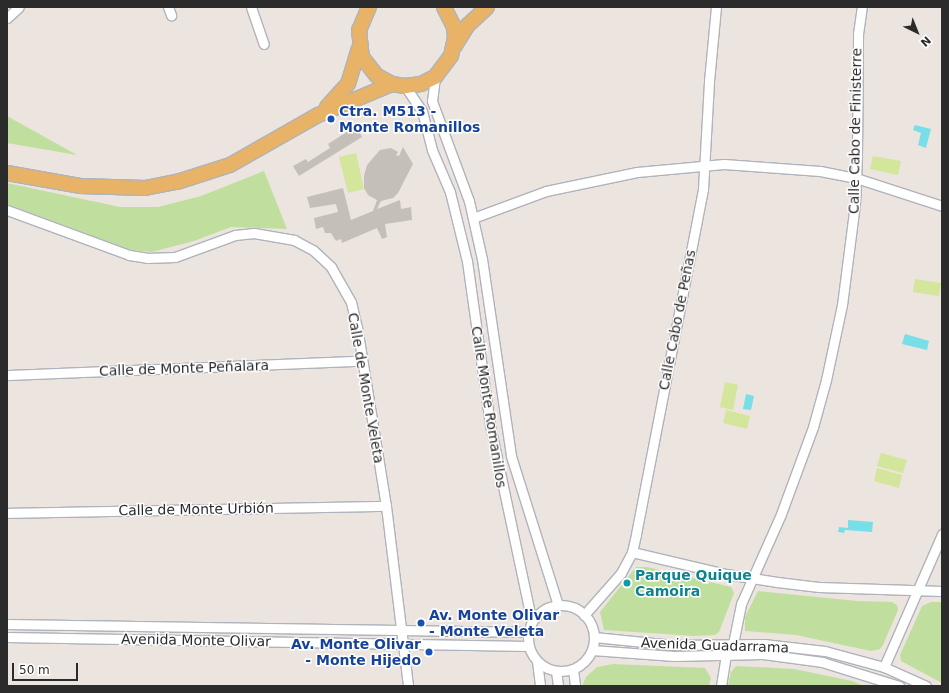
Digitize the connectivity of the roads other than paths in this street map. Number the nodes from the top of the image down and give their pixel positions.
1 (19, 7) edge
2 (251, 7) edge
3 (369, 7) edge
4 (444, 7) edge
5 (487, 7) edge
6 (716, 7) edge
7 (862, 7) edge
8 (7, 18) edge
9 (264, 44) dead end
10 (454, 47) junction
11 (359, 49) junction
12 (435, 77) junction
13 (398, 85) junction
14 (318, 115) junction
15 (705, 165) junction
16 (7, 173) edge
17 (856, 178) junction
18 (463, 187) junction
19 (450, 192) junction
20 (942, 206) edge
21 (7, 210) edge
22 (473, 218) junction
23 (463, 243) junction
24 (479, 244) junction
25 (361, 361) junction
26 (7, 375) edge
27 (386, 506) junction
28 (7, 513) edge
29 (942, 534) edge
30 (632, 552) junction
31 (752, 578) junction
32 (942, 591) edge
33 (918, 592) junction
34 (558, 605) junction
35 (584, 614) junction
36 (532, 622) junction
37 (7, 624) edge
38 (165, 626) junction
39 (188, 626) junction
40 (400, 629) junction
41 (528, 632) junction
42 (7, 637) edge
43 (594, 638) junction
44 (164, 640) junction
45 (187, 640) junction
46 (402, 644) junction
47 (733, 644) junction
48 (528, 646) junction
49 (592, 650) junction
50 (726, 655) junction
51 (537, 661) junction
52 (884, 667) junction
53 (573, 669) junction
54 (556, 671) junction
55 (880, 682) edge
56 (408, 686) edge
57 (540, 686) edge
58 (558, 686) edge
59 (575, 686) edge
60 (721, 686) edge
61 (899, 686) edge
62 (926, 686) edge

1 - 8 street
2 - 9 street
3 - 11 main road
4 - 10 main road
5 - 10 main road
6 - 15 street, Calle Cabo de Peñas
7 - 17 street, Calle Cabo de Finisterre
10 - 12 main road
11 - 13 main road
11 - 14 main road
12 - 13 main road
12 - 18 street, Calle Monte Romanillos
13 - 14 main road
13 - 19 street, Calle Monte Romanillos
14 - 16 main road
15 - 17 street
15 - 22 street
15 - 30 street, Calle Cabo de Peñas
17 - 20 street
17 - 31 street, Calle Cabo de Finisterre
18 - 19 street
18 - 22 street, Calle Monte Romanillos
19 - 23 street, Calle Monte Romanillos
21 - 25 street, Calle de Monte Veleta
22 - 24 street, Calle Monte Romanillos
23 - 24 street
23 - 36 street, Calle Monte Romanillos
24 - 34 street, Calle Monte Romanillos
25 - 26 street, Calle de Monte Peñalara
25 - 27 street, Calle de Monte Veleta
27 - 28 street, Calle de Monte Urbión
27 - 40 street, Calle de Monte Veleta
29 - 33 street
30 - 31 street
30 - 35 street, Calle Cabo de Peñas
31 - 33 street
31 - 47 street, Calle Cabo de Finisterre
32 - 33 street
33 - 52 street
34 - 35 street
34 - 36 street
35 - 43 street
36 - 41 street
37 - 38 street, Avenida Monte Olivar
38 - 39 street, Avenida Monte Olivar
38 - 44 street
39 - 40 street, Avenida Monte Olivar
39 - 45 street
40 - 41 street, Avenida Monte Olivar
40 - 46 street, Calle de Monte Veleta
41 - 48 street
42 - 44 street, Avenida Monte Olivar
43 - 47 street, Avenida Guadarrama
43 - 49 street
44 - 45 street, Avenida Monte Olivar
45 - 46 street, Avenida Monte Olivar
46 - 48 street, Avenida Monte Olivar
46 - 56 street, Calle de Monte Veleta
47 - 52 street, Avenida Guadarrama
48 - 51 street
49 - 50 street, Avenida Guadarrama
49 - 53 street
50 - 55 street, Avenida Guadarrama
50 - 60 street
51 - 54 street
51 - 57 street
52 - 62 street, Avenida Guadarrama
53 - 54 street
53 - 59 street
54 - 58 street
55 - 61 street, Avenida Guadarrama

